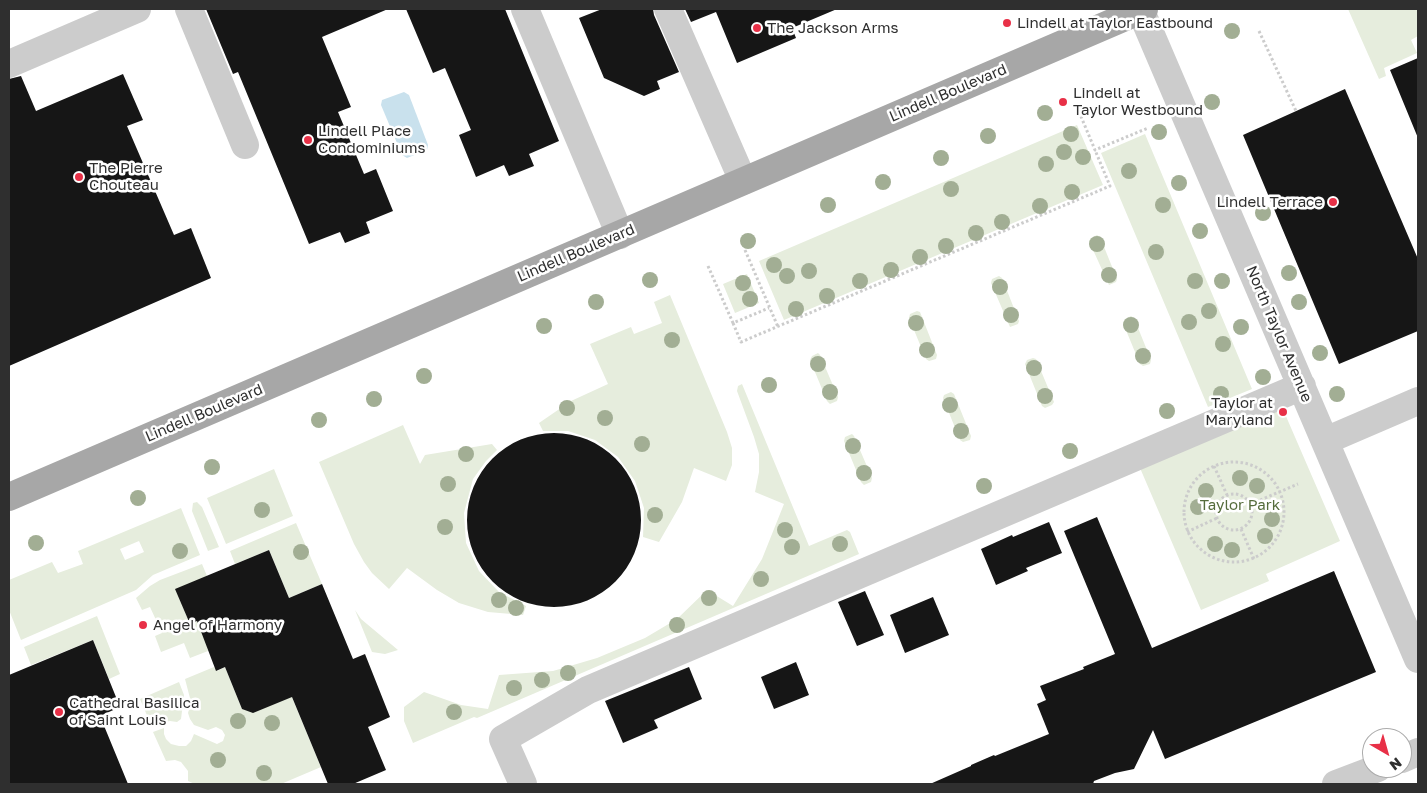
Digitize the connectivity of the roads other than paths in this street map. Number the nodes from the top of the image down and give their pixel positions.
1 (137, 9) edge
2 (189, 9) edge
3 (525, 9) edge
4 (668, 9) edge
5 (1142, 9) edge
6 (9, 64) edge
7 (245, 145) dead end
8 (743, 181) junction
9 (620, 235) junction
10 (1302, 386) junction
11 (1418, 401) edge
12 (1325, 441) junction
13 (9, 497) edge
14 (1418, 659) edge
15 (1362, 774) edge
16 (523, 784) edge
17 (1336, 784) edge

1 - 6 street
2 - 7 street
3 - 9 street
4 - 8 street
5 - 8 main road, Lindell Boulevard
5 - 10 street, North Taylor Avenue
8 - 9 main road, Lindell Boulevard
9 - 13 main road, Lindell Boulevard
10 - 12 street, North Taylor Avenue
10 - 16 street
11 - 12 street
12 - 14 street, North Taylor Avenue
15 - 17 street

